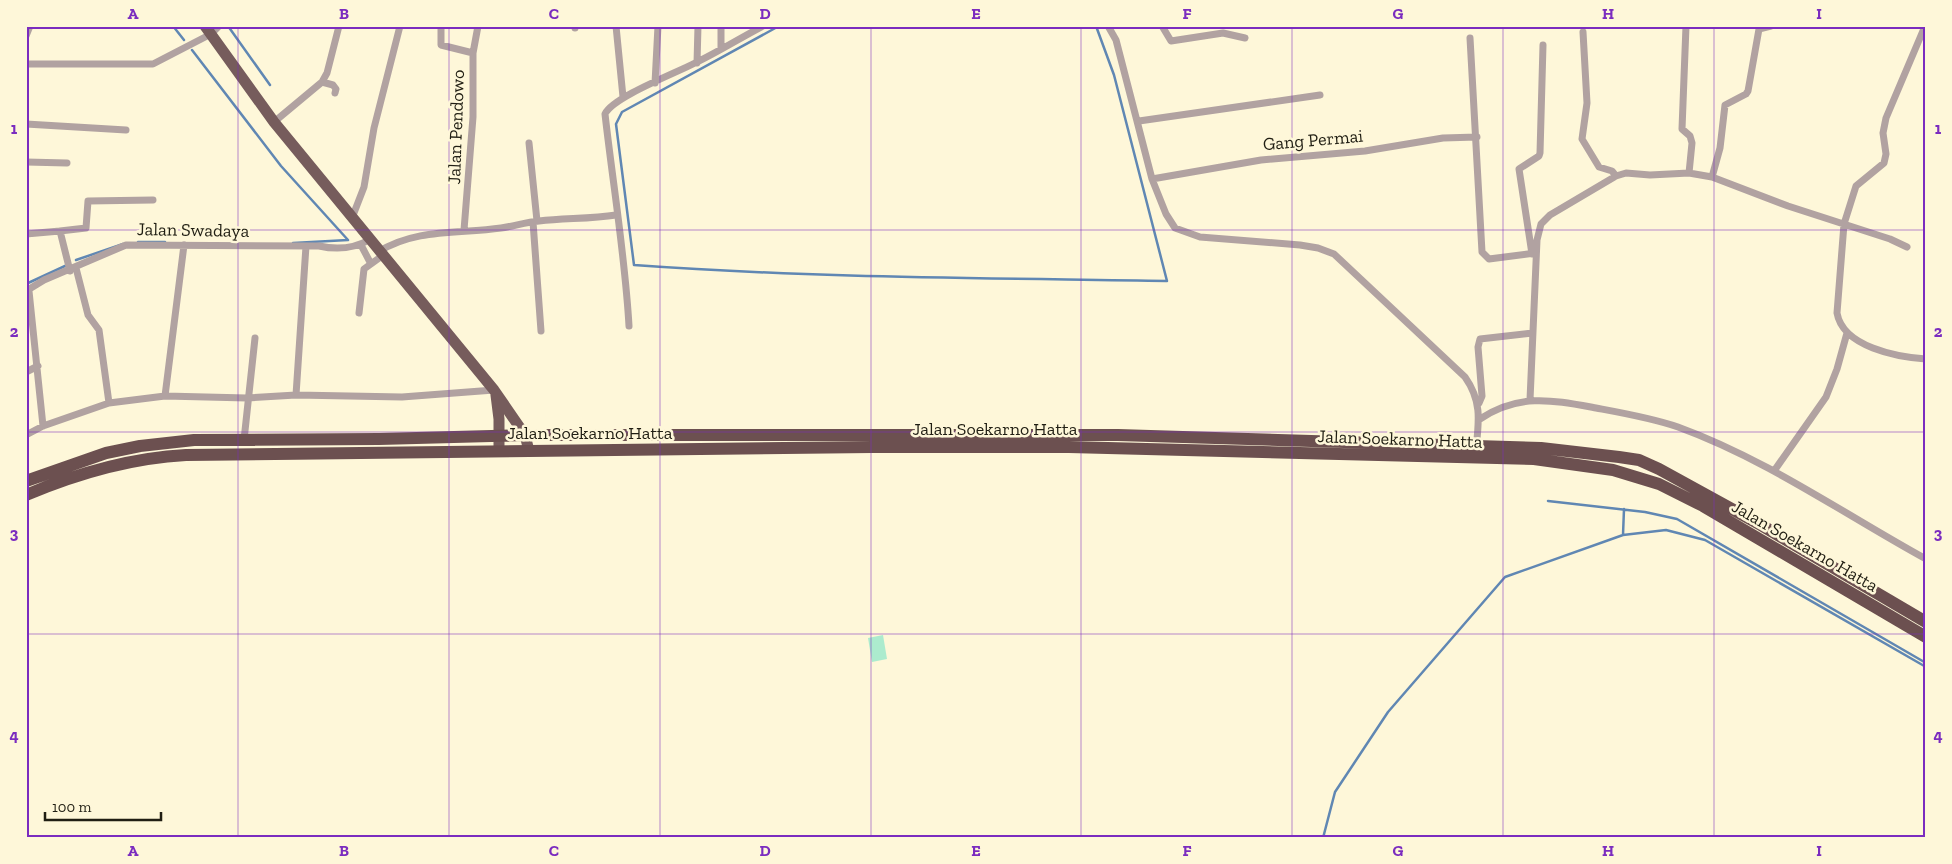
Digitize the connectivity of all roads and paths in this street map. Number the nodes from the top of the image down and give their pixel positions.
1 (30, 26) edge
2 (338, 26) edge
3 (400, 26) edge
4 (441, 26) edge
5 (478, 26) edge
6 (616, 26) edge
7 (658, 26) edge
8 (698, 26) edge
9 (721, 26) edge
10 (763, 26) edge
11 (1108, 26) edge
12 (1162, 26) edge
13 (1686, 26) edge
14 (1771, 26) edge
15 (1925, 26) edge
16 (211, 29) edge
17 (1582, 32) dead end
18 (26, 36) edge
19 (1245, 38) dead end
20 (1470, 38) dead end
21 (1543, 45) dead end
22 (721, 48) junction
23 (473, 52) junction
24 (697, 62) junction
25 (26, 64) edge
26 (322, 82) junction
27 (655, 83) junction
28 (335, 93) dead end
29 (1320, 95) dead end
30 (623, 98) junction
31 (274, 122) junction
32 (1139, 122) junction
33 (26, 124) edge
34 (126, 130) dead end
35 (1477, 137) junction
36 (529, 143) dead end
37 (26, 162) edge
38 (66, 163) dead end
39 (1689, 173) junction
40 (1616, 176) junction
41 (1712, 177) junction
42 (1152, 179) junction
43 (152, 200) dead end
44 (616, 216) junction
45 (352, 219) junction
46 (535, 221) junction
47 (1844, 224) junction
48 (464, 230) junction
49 (60, 232) junction
50 (26, 234) edge
51 (365, 242) junction
52 (184, 246) junction
53 (306, 246) junction
54 (1906, 247) dead end
55 (380, 254) junction
56 (1534, 254) junction
57 (370, 264) junction
58 (73, 269) junction
59 (27, 291) edge
60 (359, 313) dead end
61 (629, 326) dead end
62 (541, 331) dead end
63 (1532, 333) junction
64 (1846, 333) junction
65 (255, 338) dead end
66 (1926, 359) edge
67 (38, 366) junction
68 (26, 372) edge
69 (494, 391) junction
70 (296, 395) junction
71 (165, 396) junction
72 (247, 398) junction
73 (1530, 400) junction
74 (109, 403) junction
75 (1479, 404) junction
76 (1480, 419) junction
77 (43, 426) junction
78 (26, 435) edge
79 (525, 435) junction
80 (500, 436) junction
81 (244, 440) junction
82 (499, 451) junction
83 (529, 451) junction
84 (1476, 453) junction
85 (1774, 471) junction
86 (26, 481) edge
87 (26, 495) edge
88 (1925, 557) edge
89 (1926, 622) edge
90 (1926, 637) edge

1 - 18 street
2 - 26 street
3 - 45 street
4 - 23 street
5 - 23 street, Jalan Pendowo
6 - 30 street
7 - 27 street
8 - 24 street
9 - 22 street
10 - 22 street
11 - 32 street
12 - 19 street
13 - 39 street
14 - 41 street
15 - 47 street
16 - 25 street
16 - 31 main road
17 - 40 street
20 - 35 street
21 - 56 street
22 - 24 street
23 - 48 street, Jalan Pendowo
24 - 27 street
26 - 28 street
26 - 31 street
27 - 30 street
29 - 32 street
30 - 44 street
31 - 45 main road
32 - 42 street
33 - 34 street
35 - 42 street, Gang Permai
35 - 56 street
36 - 46 street
37 - 38 street
39 - 40 street
39 - 41 street
40 - 56 street
41 - 47 street
42 - 75 street
43 - 49 street
44 - 46 street
44 - 61 street
45 - 51 main road
46 - 48 street
46 - 62 street
47 - 54 street
47 - 64 street
48 - 55 street
49 - 50 street
49 - 58 street
51 - 53 street, Jalan Swadaya
51 - 55 main road
51 - 57 street
52 - 53 street, Jalan Swadaya
52 - 58 street, Jalan Swadaya
52 - 71 street
53 - 70 street
55 - 57 street
55 - 69 main road
56 - 63 street
57 - 60 street
58 - 59 street, Jalan Swadaya
58 - 74 street
59 - 67 street
63 - 73 street
63 - 75 street
64 - 66 street
64 - 85 street
65 - 72 street
67 - 68 street
67 - 77 street
69 - 70 street
69 - 79 main road
69 - 80 main road
70 - 72 street
71 - 72 street
71 - 74 street
72 - 81 street
73 - 76 street
73 - 85 street
74 - 77 street
75 - 76 street
76 - 84 street
77 - 78 street
79 - 80 highway, Jalan Soekarno Hatta
79 - 83 main road
79 - 84 highway, Jalan Soekarno Hatta
80 - 81 highway, Jalan Soekarno Hatta
80 - 82 main road
81 - 86 highway, Jalan Soekarno Hatta
82 - 83 highway, Jalan Soekarno Hatta
82 - 87 highway, Jalan Soekarno Hatta
83 - 84 highway, Jalan Soekarno Hatta
84 - 89 highway, Jalan Soekarno Hatta
84 - 90 highway, Jalan Soekarno Hatta
85 - 88 street

